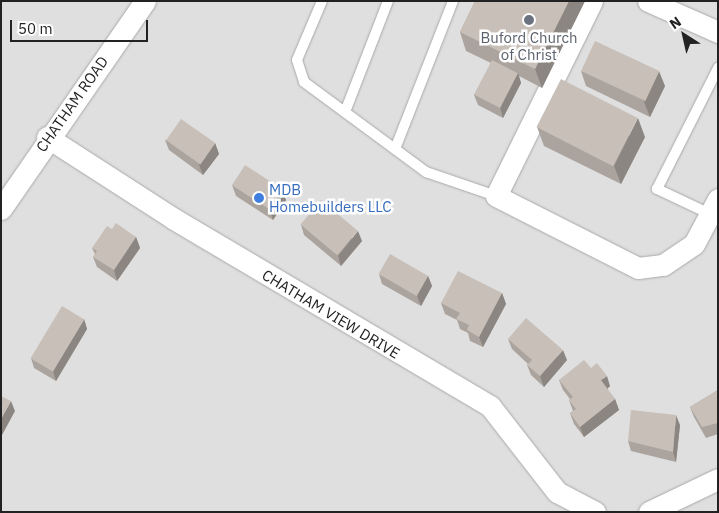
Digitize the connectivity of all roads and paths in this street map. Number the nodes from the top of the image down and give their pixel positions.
1 (145, 1) edge
2 (322, 1) edge
3 (388, 1) edge
4 (453, 1) edge
5 (592, 1) edge
6 (648, 1) edge
7 (718, 32) edge
8 (718, 68) edge
9 (345, 112) junction
10 (47, 137) junction
11 (395, 149) junction
12 (496, 196) junction
13 (714, 206) edge
14 (1, 209) edge
15 (718, 479) edge
16 (584, 509) edge
17 (648, 512) edge

1 - 10 street, CHATHAM ROAD
2 - 9 lane
3 - 9 lane
4 - 11 lane
5 - 12 street
6 - 7 street
8 - 13 lane
9 - 11 lane
10 - 14 street, CHATHAM ROAD
10 - 16 street, CHATHAM VIEW DRIVE
11 - 12 lane
12 - 13 street
15 - 17 street

